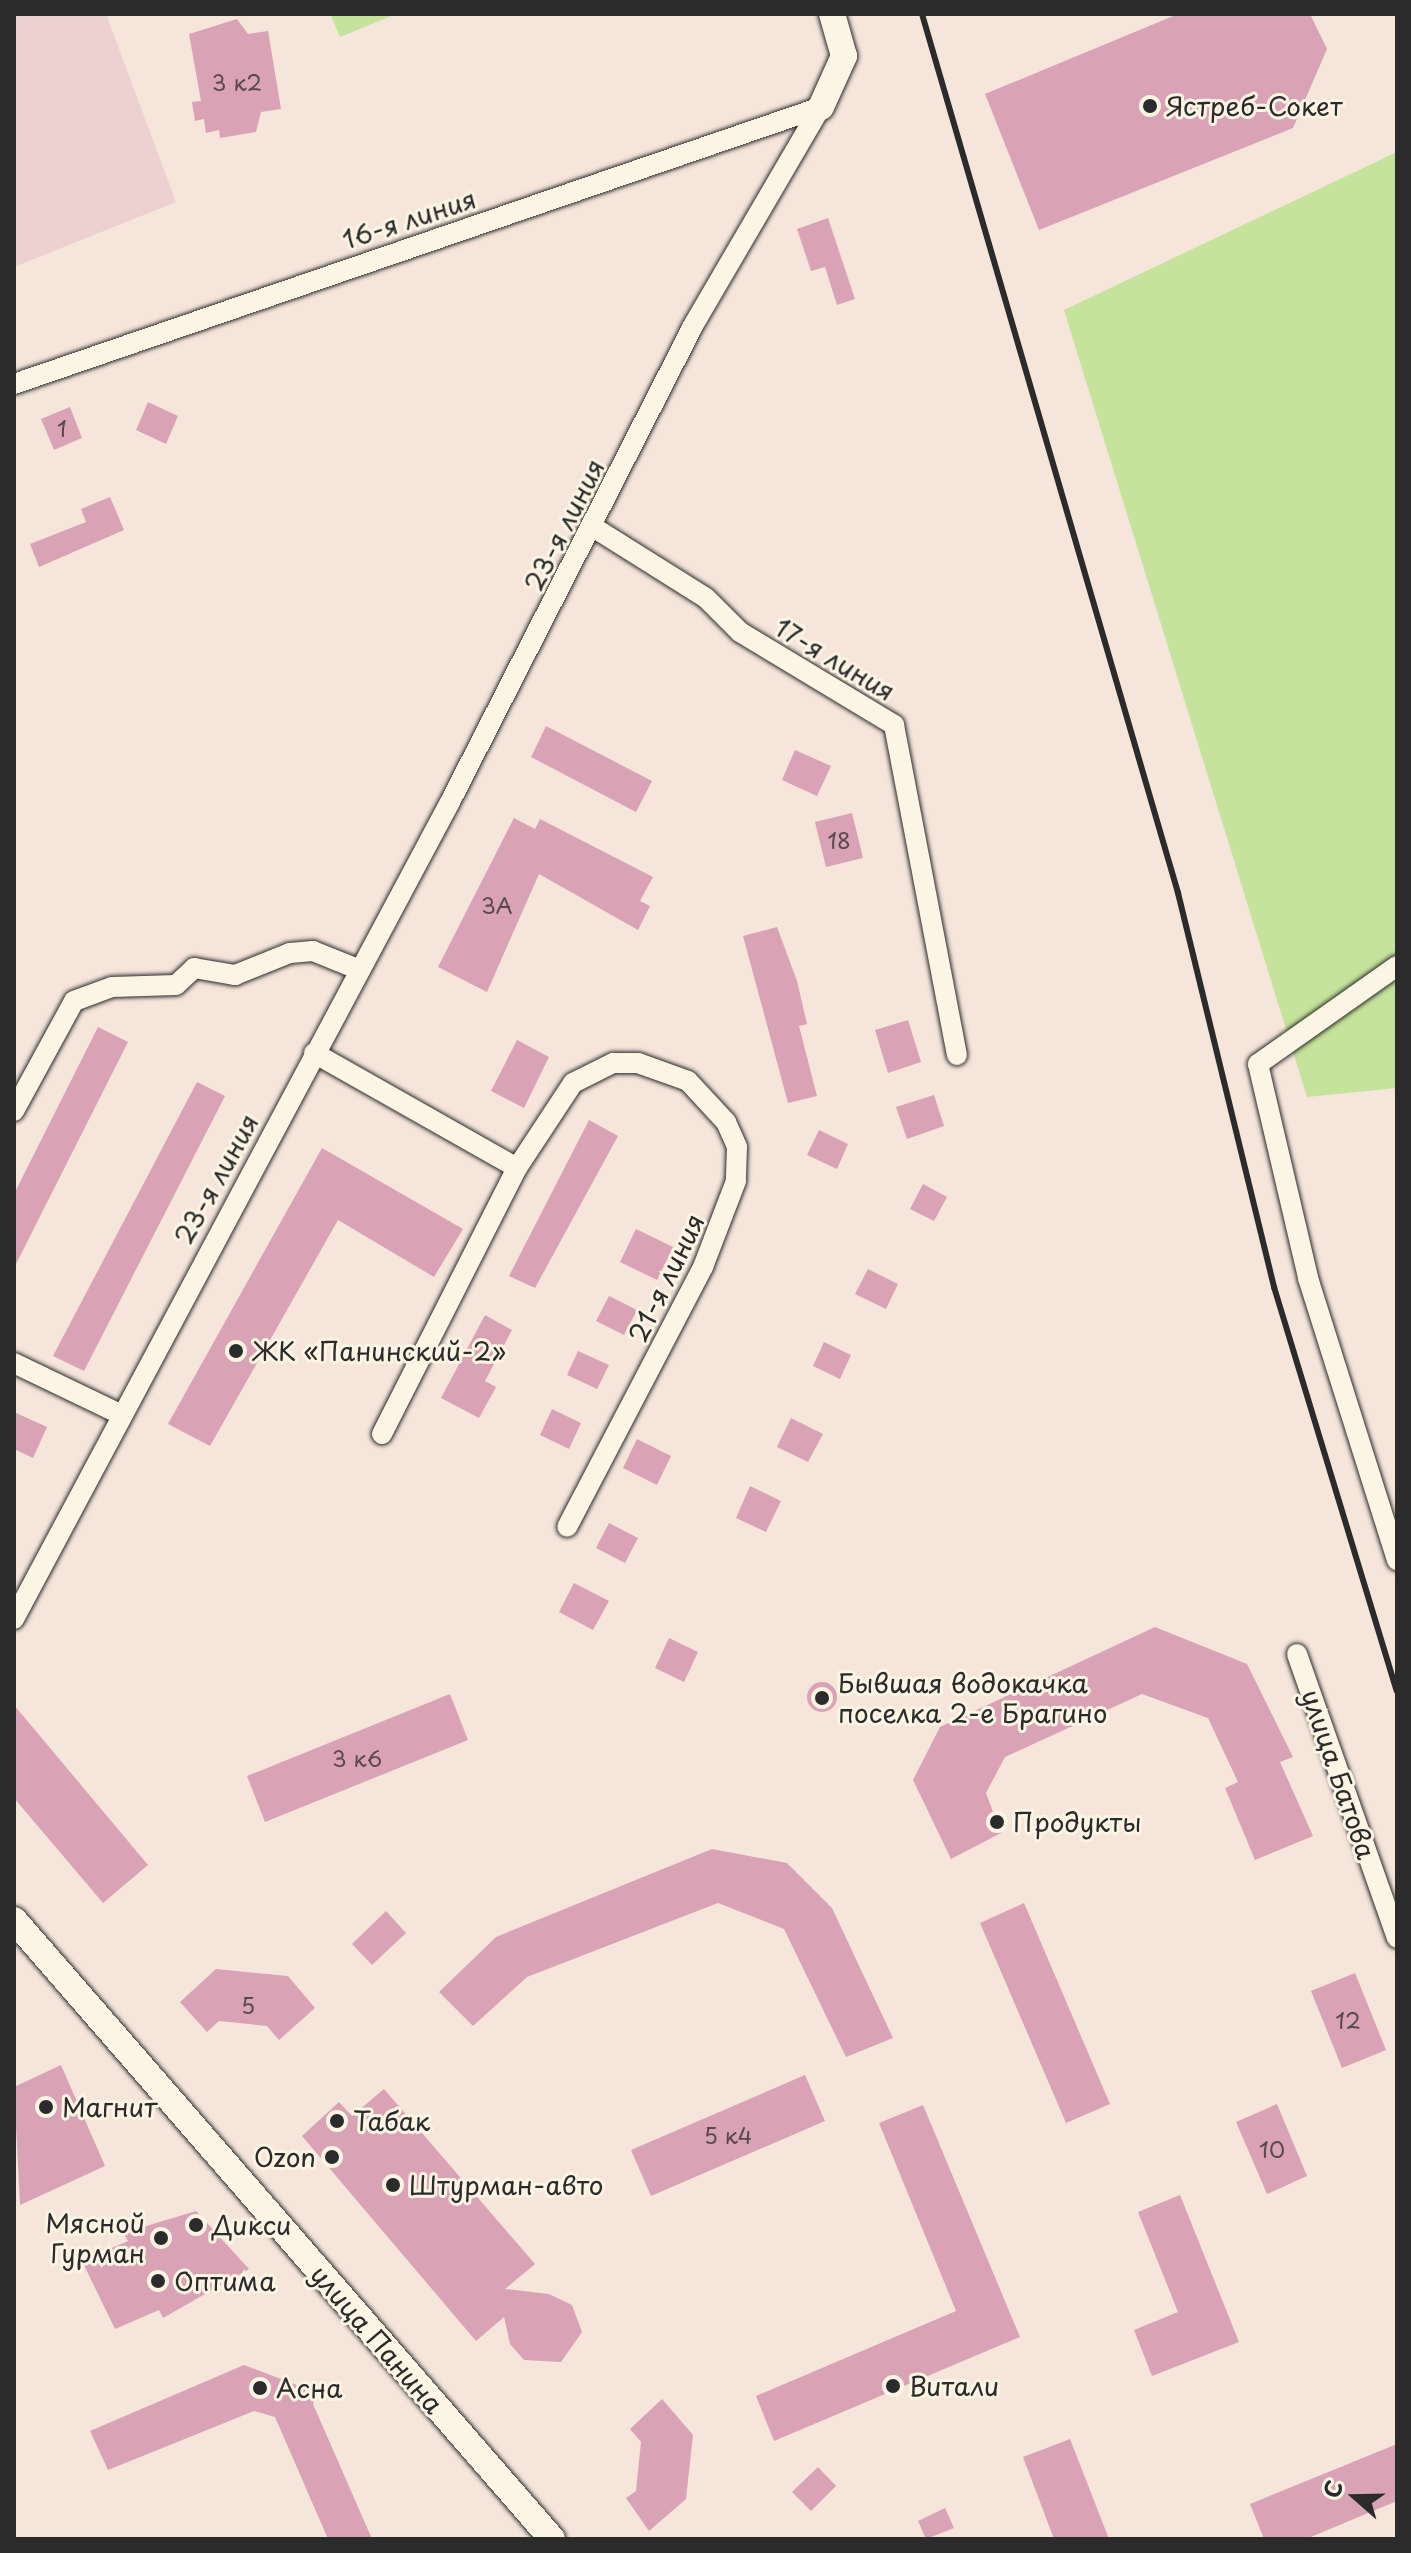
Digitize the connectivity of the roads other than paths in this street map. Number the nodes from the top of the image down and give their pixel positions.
1 (832, 14) edge
2 (821, 107) junction
3 (14, 384) edge
4 (593, 527) junction
5 (1397, 966) edge
6 (360, 970) junction
7 (314, 1053) junction
8 (957, 1055) dead end
9 (14, 1111) edge
10 (517, 1168) junction
11 (14, 1363) edge
12 (118, 1413) junction
13 (382, 1434) dead end
14 (567, 1527) dead end
15 (1397, 1560) edge
16 (14, 1619) edge
17 (1297, 1654) dead end
18 (14, 1920) edge
19 (1397, 1938) edge
20 (552, 2539) edge

1 - 2 street
2 - 3 street, 16-я линия
2 - 4 street, 23-я линия
4 - 6 street, 23-я линия
4 - 8 street, 17-я линия
5 - 15 street
6 - 7 street, 23-я линия
6 - 9 street
7 - 10 street
7 - 12 street, 23-я линия
10 - 13 street
10 - 14 street, 21-я линия
11 - 12 street
12 - 16 street, 23-я линия
17 - 19 street, улица Батова
18 - 20 street, улица Панина

